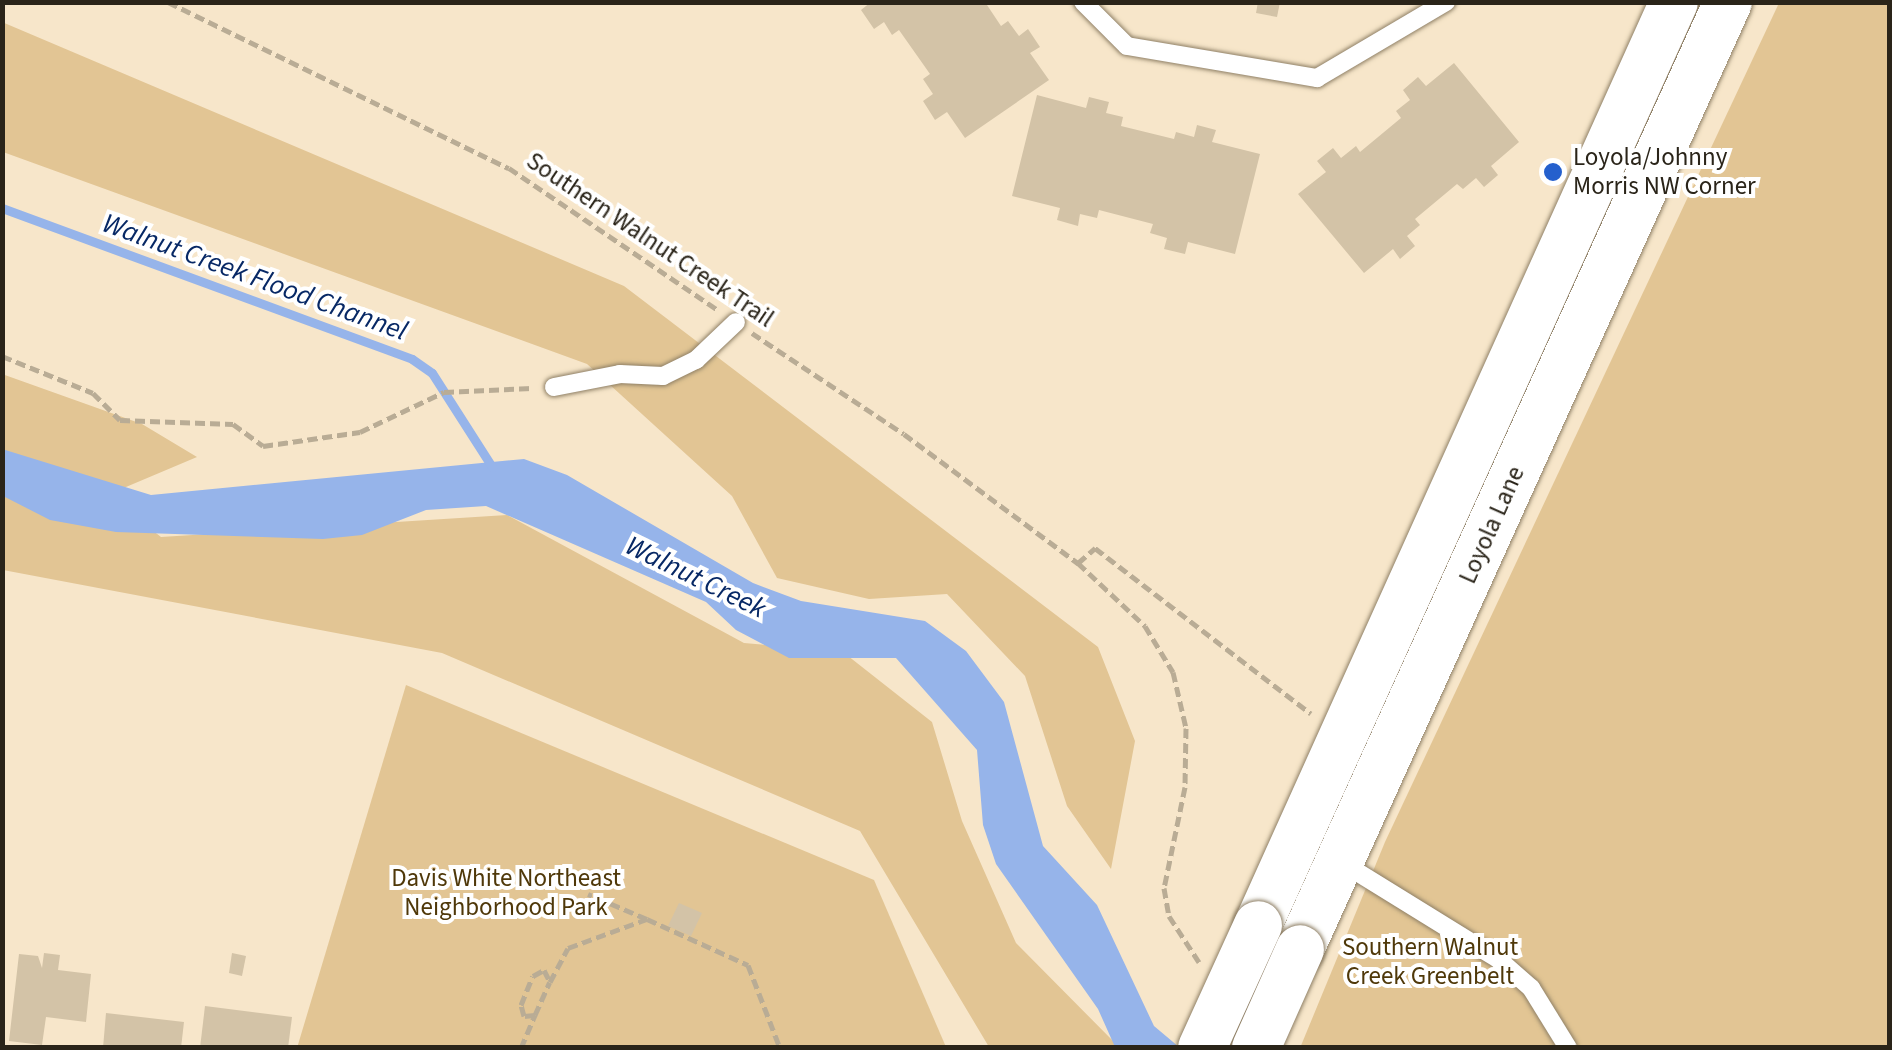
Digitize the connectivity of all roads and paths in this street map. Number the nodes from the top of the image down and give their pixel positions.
1 (168, 2) edge
2 (1083, 2) edge
3 (1446, 2) edge
4 (1671, 8) edge
5 (1721, 19) edge
6 (1648, 59) junction
7 (1693, 81) junction
8 (736, 322) junction
9 (2, 356) edge
10 (554, 387) joint
11 (1078, 563) junction
12 (1313, 716) dead end
13 (1298, 837) junction
14 (1340, 862) junction
15 (588, 894) dead end
16 (648, 918) junction
17 (1206, 972) dead end
18 (550, 982) junction
19 (535, 1014) junction
20 (520, 1048) edge
21 (780, 1048) edge
22 (1202, 1048) edge
23 (1256, 1048) edge
24 (1568, 1048) edge

1 - 8 path, Southern Walnut Creek Trail
2 - 3 lane
4 - 5 main road
4 - 6 main road, Loyola Lane
5 - 7 main road, Loyola Lane
6 - 7 main road
6 - 13 main road, Loyola Lane
7 - 14 main road, Loyola Lane
8 - 10 lane
8 - 11 path, Southern Walnut Creek Trail
9 - 10 path
11 - 12 path
11 - 17 path, Southern Walnut Creek Trail
13 - 14 main road
13 - 22 main road, Loyola Lane, bridge
14 - 23 main road, Loyola Lane, bridge
14 - 24 lane
15 - 16 path
16 - 18 path
16 - 21 path
18 - 19 path
18 - 19 path
19 - 20 path

